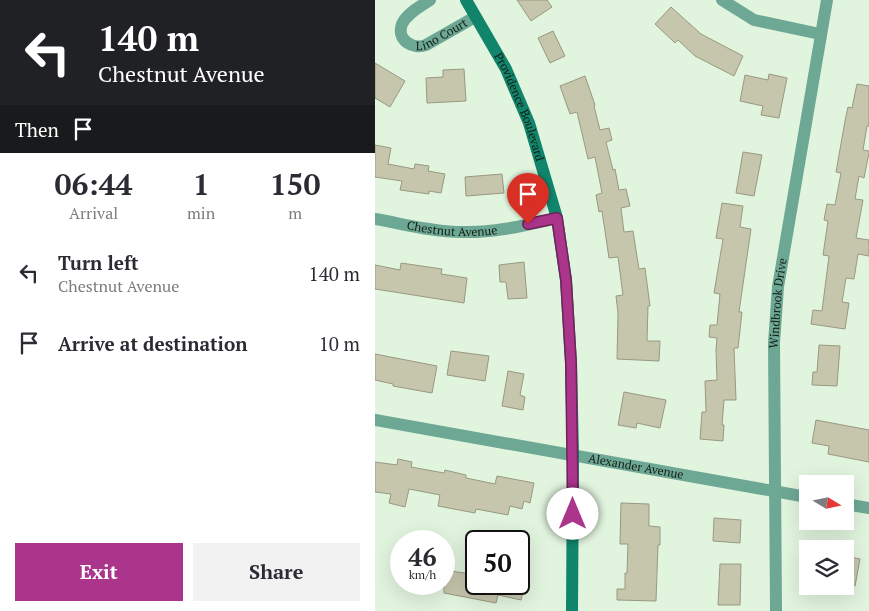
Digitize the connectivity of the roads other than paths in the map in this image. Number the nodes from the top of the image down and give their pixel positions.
1 (430, 0) edge
2 (465, 0) edge
3 (722, 0) edge
4 (827, 0) edge
5 (475, 17) junction
6 (820, 34) junction
7 (557, 218) junction
8 (375, 219) edge
9 (375, 420) edge
10 (573, 455) junction
11 (776, 491) junction
12 (799, 495) edge
13 (854, 506) edge
14 (869, 508) edge
15 (572, 611) edge
16 (776, 611) edge

1 - 5 street, Lino Court
2 - 5 main road, Providence Boulevard
3 - 6 street
4 - 6 street, Windbrook Drive
5 - 7 main road, Providence Boulevard
6 - 11 street, Windbrook Drive
7 - 8 street, Chestnut Avenue
7 - 10 main road, Providence Boulevard
9 - 10 street, Alexander Avenue
10 - 11 street, Alexander Avenue
10 - 15 main road, Providence Boulevard
11 - 12 street, Alexander Avenue
11 - 16 street, Windbrook Drive
13 - 14 street

